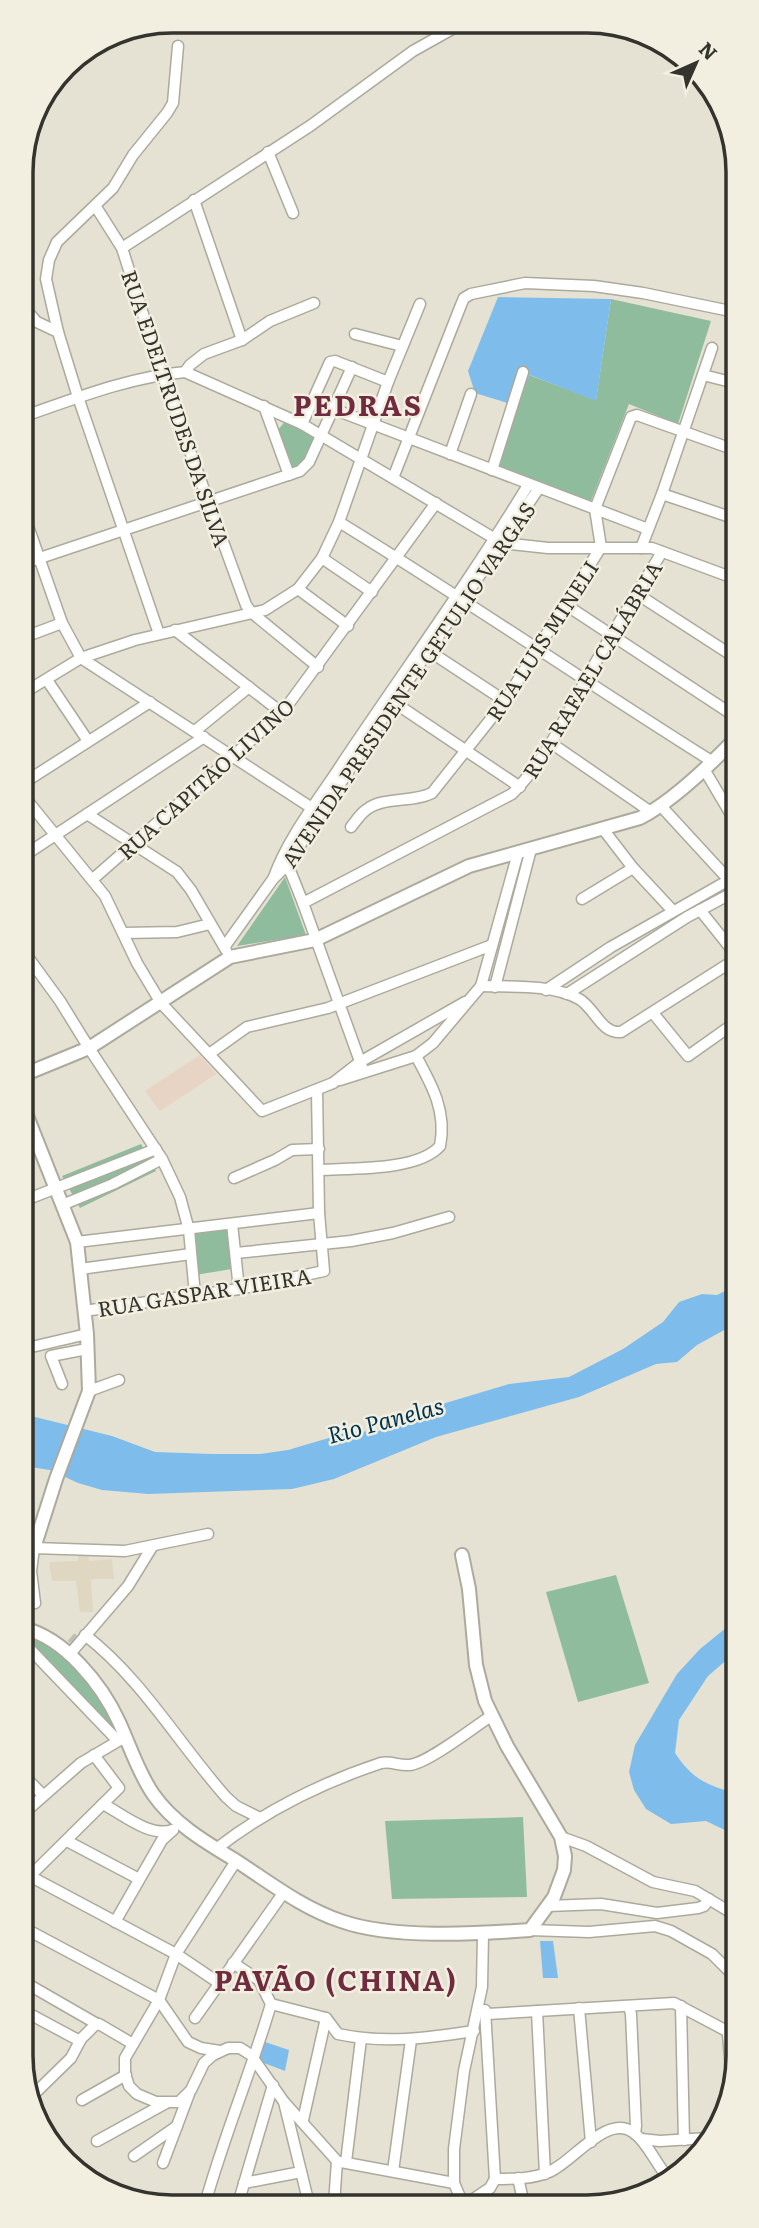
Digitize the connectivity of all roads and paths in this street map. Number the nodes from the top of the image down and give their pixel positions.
1 (445, 33) edge
2 (178, 46) dead end
3 (268, 152) junction
4 (194, 200) junction
5 (96, 207) junction
6 (293, 213) dead end
7 (122, 248) junction
8 (314, 303) dead end
9 (419, 304) dead end
10 (726, 310) edge
11 (34, 318) edge
12 (34, 321) edge
13 (37, 322) junction
14 (58, 332) junction
15 (355, 334) dead end
16 (242, 340) junction
17 (402, 346) junction
18 (712, 348) dead end
19 (352, 368) junction
20 (185, 372) junction
21 (523, 372) dead end
22 (162, 374) junction
23 (702, 375) junction
24 (726, 381) edge
25 (388, 382) junction
26 (471, 394) dead end
27 (78, 397) junction
28 (264, 405) junction
29 (333, 408) junction
30 (34, 413) edge
31 (302, 424) junction
32 (373, 425) junction
33 (683, 432) junction
34 (321, 435) junction
35 (409, 439) junction
36 (726, 447) edge
37 (450, 454) junction
38 (360, 460) junction
39 (492, 470) junction
40 (289, 475) junction
41 (393, 478) junction
42 (533, 486) junction
43 (662, 494) junction
44 (209, 500) junction
45 (436, 503) junction
46 (595, 509) junction
47 (726, 516) edge
48 (339, 522) junction
49 (648, 529) junction
50 (124, 530) junction
51 (499, 541) junction
52 (34, 545) edge
53 (601, 547) junction
54 (641, 548) junction
55 (662, 552) junction
56 (38, 558) junction
57 (322, 558) junction
58 (397, 558) junction
59 (34, 560) edge
60 (726, 575) edge
61 (298, 589) junction
62 (372, 592) junction
63 (637, 594) junction
64 (459, 600) junction
65 (566, 605) junction
66 (251, 612) junction
67 (62, 623) junction
68 (348, 626) junction
69 (175, 630) junction
70 (34, 634) edge
71 (159, 634) junction
72 (612, 634) junction
73 (426, 649) junction
74 (538, 650) junction
75 (726, 652) edge
76 (80, 658) junction
77 (318, 667) junction
78 (47, 680) junction
79 (585, 682) junction
80 (249, 687) junction
81 (34, 688) edge
82 (390, 700) junction
83 (505, 701) junction
84 (150, 702) junction
85 (726, 710) edge
86 (282, 713) junction
87 (200, 734) junction
88 (88, 741) junction
89 (551, 743) junction
90 (726, 748) edge
91 (465, 751) junction
92 (232, 757) junction
93 (708, 765) junction
94 (34, 776) edge
95 (520, 787) junction
96 (726, 802) edge
97 (34, 807) edge
98 (656, 809) junction
99 (317, 811) junction
100 (87, 814) junction
101 (351, 827) dead end
102 (603, 829) junction
103 (56, 835) junction
104 (133, 843) junction
105 (34, 849) edge
106 (525, 851) junction
107 (284, 863) junction
108 (633, 868) junction
109 (726, 872) edge
110 (93, 879) junction
111 (726, 882) edge
112 (726, 896) edge
113 (582, 899) dead end
114 (303, 903) junction
115 (700, 910) junction
116 (673, 911) junction
117 (210, 924) junction
118 (123, 933) junction
119 (316, 940) junction
120 (726, 943) edge
121 (492, 945) junction
122 (228, 952) junction
123 (726, 964) edge
124 (34, 965) edge
125 (481, 986) junction
126 (495, 987) junction
127 (546, 990) junction
128 (567, 994) junction
129 (465, 1002) junction
130 (161, 1003) junction
131 (339, 1004) junction
132 (653, 1013) junction
133 (726, 1029) edge
134 (89, 1048) junction
135 (209, 1054) junction
136 (416, 1056) junction
137 (360, 1062) junction
138 (34, 1071) edge
139 (364, 1073) junction
140 (333, 1083) junction
141 (317, 1090) junction
142 (33, 1132) edge
143 (156, 1149) junction
144 (319, 1149) junction
145 (164, 1163) junction
146 (320, 1170) junction
147 (234, 1178) dead end
148 (56, 1189) junction
149 (33, 1197) edge
150 (62, 1205) junction
151 (319, 1213) junction
152 (449, 1217) dead end
153 (232, 1224) junction
154 (189, 1230) junction
155 (77, 1242) junction
156 (321, 1245) junction
157 (236, 1253) junction
158 (191, 1254) junction
159 (80, 1269) junction
160 (239, 1289) junction
161 (195, 1294) junction
162 (84, 1311) junction
163 (87, 1334) junction
164 (33, 1347) edge
165 (87, 1349) junction
166 (118, 1380) dead end
167 (62, 1384) dead end
168 (89, 1391) junction
169 (208, 1534) dead end
170 (33, 1537) edge
171 (152, 1547) junction
172 (33, 1548) edge
173 (463, 1555) dead end
174 (33, 1632) edge
175 (85, 1635) junction
176 (33, 1652) edge
177 (69, 1655) junction
178 (491, 1716) junction
179 (121, 1740) junction
180 (94, 1755) junction
181 (33, 1785) edge
182 (43, 1795) junction
183 (33, 1804) edge
184 (103, 1804) junction
185 (260, 1818) junction
186 (177, 1827) junction
187 (561, 1837) junction
188 (66, 1841) junction
189 (216, 1849) junction
190 (236, 1861) junction
191 (33, 1869) edge
192 (33, 1877) edge
193 (139, 1880) junction
194 (284, 1892) junction
195 (709, 1899) junction
196 (547, 1906) junction
197 (725, 1909) edge
198 (115, 1922) junction
199 (530, 1930) junction
200 (33, 1933) edge
201 (483, 1934) junction
202 (176, 1954) junction
203 (233, 1963) junction
204 (725, 1967) edge
205 (219, 1983) junction
206 (33, 1987) edge
207 (159, 2000) junction
208 (478, 2001) junction
209 (271, 2004) junction
210 (681, 2006) junction
211 (629, 2007) junction
212 (579, 2008) junction
213 (537, 2011) junction
214 (486, 2014) junction
215 (33, 2016) edge
216 (195, 2018) dead end
217 (326, 2018) junction
218 (96, 2024) junction
219 (474, 2031) junction
220 (725, 2031) edge
221 (361, 2039) junction
222 (411, 2040) junction
223 (80, 2041) junction
224 (133, 2044) junction
225 (221, 2051) junction
226 (254, 2061) junction
227 (125, 2075) junction
228 (273, 2085) junction
229 (38, 2090) edge
230 (191, 2090) junction
231 (82, 2100) dead end
232 (284, 2102) junction
233 (167, 2103) junction
234 (303, 2120) junction
235 (177, 2126) junction
236 (638, 2136) junction
237 (698, 2139) edge
238 (684, 2140) junction
239 (97, 2141) dead end
240 (591, 2141) junction
241 (134, 2156) dead end
242 (342, 2162) junction
243 (163, 2163) dead end
244 (663, 2171) edge
245 (302, 2172) junction
246 (393, 2172) junction
247 (545, 2174) junction
248 (518, 2178) junction
249 (495, 2179) junction
250 (244, 2183) junction
251 (454, 2183) junction
252 (208, 2195) edge
253 (241, 2195) edge
254 (307, 2195) edge
255 (336, 2195) edge
256 (460, 2195) edge
257 (479, 2195) edge
258 (522, 2195) edge

1 - 3 street
2 - 5 street
3 - 4 street
3 - 6 street
4 - 7 street
4 - 16 street
5 - 7 street, RUA EDELTRUDES DA SILVA
5 - 14 street
7 - 22 street, RUA EDELTRUDES DA SILVA
8 - 16 street
9 - 17 street
10 - 35 street
11 - 13 street
12 - 13 street
13 - 14 street
14 - 27 street
15 - 17 street
16 - 20 street
17 - 25 street
18 - 23 street
19 - 25 street
19 - 29 street
19 - 31 street
20 - 22 street
20 - 28 street
21 - 39 street
22 - 27 street
22 - 44 street, RUA EDELTRUDES DA SILVA
23 - 24 street
23 - 33 street
25 - 32 street
26 - 37 street
27 - 30 street
27 - 50 street
28 - 31 street
28 - 40 street
29 - 32 street
29 - 34 street
31 - 34 street
32 - 35 street
32 - 38 street
33 - 36 street
33 - 43 street
33 - 46 street
34 - 38 street
34 - 40 street
35 - 37 street
35 - 41 street
37 - 39 street
38 - 41 street
38 - 48 street
39 - 42 street
40 - 44 street
41 - 45 street
42 - 46 street
42 - 51 street, AVENIDA PRESIDENTE GETULIO VARGAS
43 - 47 street
43 - 49 street
44 - 50 street
44 - 66 street, RUA EDELTRUDES DA SILVA
45 - 51 street
45 - 58 street, RUA CAPITÃO LIVINO
46 - 49 street
46 - 53 street
48 - 57 street
48 - 58 street
49 - 54 street
50 - 56 street
50 - 71 street
51 - 53 street
51 - 64 street, AVENIDA PRESIDENTE GETULIO VARGAS
52 - 56 street
53 - 54 street
53 - 65 street, RUA LUIS MINELI
54 - 55 street
55 - 60 street
55 - 63 street, RUA RAFAEL CALÁBRIA
56 - 59 street
56 - 67 street
57 - 61 street
57 - 62 street
58 - 62 street, RUA CAPITÃO LIVINO
58 - 64 street
61 - 66 street
61 - 68 street
62 - 68 street, RUA CAPITÃO LIVINO
63 - 72 street, RUA RAFAEL CALÁBRIA
63 - 75 street
64 - 73 street, AVENIDA PRESIDENTE GETULIO VARGAS
64 - 74 street
65 - 72 street
65 - 74 street, RUA LUIS MINELI
66 - 69 street
66 - 77 street
67 - 70 street
67 - 76 street
68 - 77 street, RUA CAPITÃO LIVINO
69 - 71 street
69 - 80 street
71 - 76 street
72 - 79 street, RUA RAFAEL CALÁBRIA
72 - 85 street
73 - 82 street, AVENIDA PRESIDENTE GETULIO VARGAS
73 - 83 street
74 - 79 street
74 - 83 street, RUA LUIS MINELI
76 - 78 street
76 - 84 street
77 - 86 street, RUA CAPITÃO LIVINO
78 - 81 street
78 - 88 street
79 - 89 street, RUA RAFAEL CALÁBRIA
79 - 93 street
80 - 86 street
80 - 87 street
82 - 91 street
82 - 99 street, AVENIDA PRESIDENTE GETULIO VARGAS
83 - 91 street, RUA LUIS MINELI
84 - 87 street
84 - 88 street
86 - 92 street, RUA CAPITÃO LIVINO
87 - 92 street
87 - 100 street
88 - 94 street
89 - 95 street, RUA RAFAEL CALÁBRIA
89 - 98 street
90 - 93 street
91 - 95 street
91 - 101 street, RUA LUIS MINELI
92 - 99 street
92 - 104 street, RUA CAPITÃO LIVINO
93 - 96 street
93 - 98 street
95 - 114 street
97 - 103 street
98 - 102 street
98 - 109 street
99 - 107 street, AVENIDA PRESIDENTE GETULIO VARGAS
100 - 103 street
100 - 104 street
102 - 106 street
102 - 108 street
103 - 105 street
103 - 110 street
104 - 110 street, RUA CAPITÃO LIVINO
104 - 117 street
106 - 119 street
106 - 121 street
106 - 126 street
107 - 114 street
107 - 122 street, AVENIDA PRESIDENTE GETULIO VARGAS
108 - 113 street
108 - 116 street
110 - 118 street
111 - 116 street
112 - 115 street
114 - 119 street
115 - 120 street
115 - 128 street
116 - 127 street
117 - 118 street
117 - 122 street
118 - 130 street
119 - 122 street
119 - 131 street
121 - 125 street
121 - 131 street
122 - 130 street
123 - 132 street
124 - 134 street
125 - 126 street
125 - 129 street
126 - 127 street
127 - 128 street
128 - 132 street
129 - 136 street
129 - 137 street
130 - 134 street
130 - 135 street
131 - 135 street
131 - 137 street
132 - 133 street
134 - 138 street
134 - 143 street
135 - 141 street
136 - 139 street
136 - 146 street
137 - 139 street
137 - 140 street
139 - 140 street
140 - 141 street
141 - 144 street
142 - 148 street
143 - 145 street
143 - 148 street
144 - 146 street
144 - 147 street
145 - 150 street
145 - 154 street
146 - 151 street
148 - 149 street
148 - 150 street
150 - 155 street
151 - 153 street
151 - 156 street
152 - 156 street
153 - 154 street
153 - 157 street
154 - 155 street
154 - 158 street
155 - 159 street
156 - 157 street
156 - 160 street, RUA GASPAR VIEIRA
157 - 160 street
158 - 159 street
158 - 161 street
159 - 162 street
160 - 161 street, RUA GASPAR VIEIRA
161 - 162 street, RUA GASPAR VIEIRA
162 - 163 street
163 - 164 street
163 - 165 street
165 - 167 street
165 - 168 street
166 - 168 street
168 - 170 street
169 - 171 street
171 - 172 street
171 - 175 street
173 - 178 street
174 - 177 street
175 - 177 street
175 - 185 street
176 - 179 street
177 - 179 street
178 - 185 street
178 - 187 street
179 - 180 street
179 - 186 street
180 - 182 street
180 - 184 street
181 - 182 street
182 - 183 street
184 - 186 street
184 - 188 street
185 - 189 street
186 - 189 street
186 - 193 street
187 - 195 street
187 - 196 street
188 - 191 street
188 - 193 street
189 - 190 street
190 - 194 street
190 - 202 street
192 - 198 street
193 - 198 street
194 - 201 street
194 - 203 street
195 - 196 street
195 - 197 street
196 - 199 street
198 - 202 street
199 - 201 street
199 - 204 street
200 - 207 street
201 - 208 street
202 - 205 street
202 - 207 street
203 - 205 street
203 - 209 street
205 - 216 street
206 - 218 street
207 - 224 street
207 - 225 street
208 - 214 street
208 - 219 street
209 - 217 street
209 - 226 street
210 - 211 street
210 - 220 street
210 - 238 street
211 - 212 street
211 - 236 street
212 - 213 street
212 - 240 street
213 - 214 street
213 - 247 street
214 - 249 street
215 - 223 street
217 - 221 street
217 - 234 street
218 - 223 street
218 - 224 street
219 - 222 street
219 - 251 street
221 - 222 street
221 - 242 street
222 - 246 street
223 - 229 street
224 - 227 street
225 - 226 street
225 - 230 street
226 - 228 street
226 - 252 street
227 - 231 street
227 - 233 street
228 - 232 street
228 - 250 street
230 - 233 street
230 - 235 street
232 - 234 street
232 - 245 street
233 - 239 street
234 - 242 street
235 - 241 street
235 - 243 street
236 - 238 street
236 - 240 street
236 - 244 street
237 - 238 street
240 - 247 street
242 - 246 street
242 - 255 street
245 - 250 street
245 - 254 street
246 - 251 street
247 - 248 street
248 - 249 street
248 - 258 street
249 - 257 street
250 - 253 street
251 - 256 street

